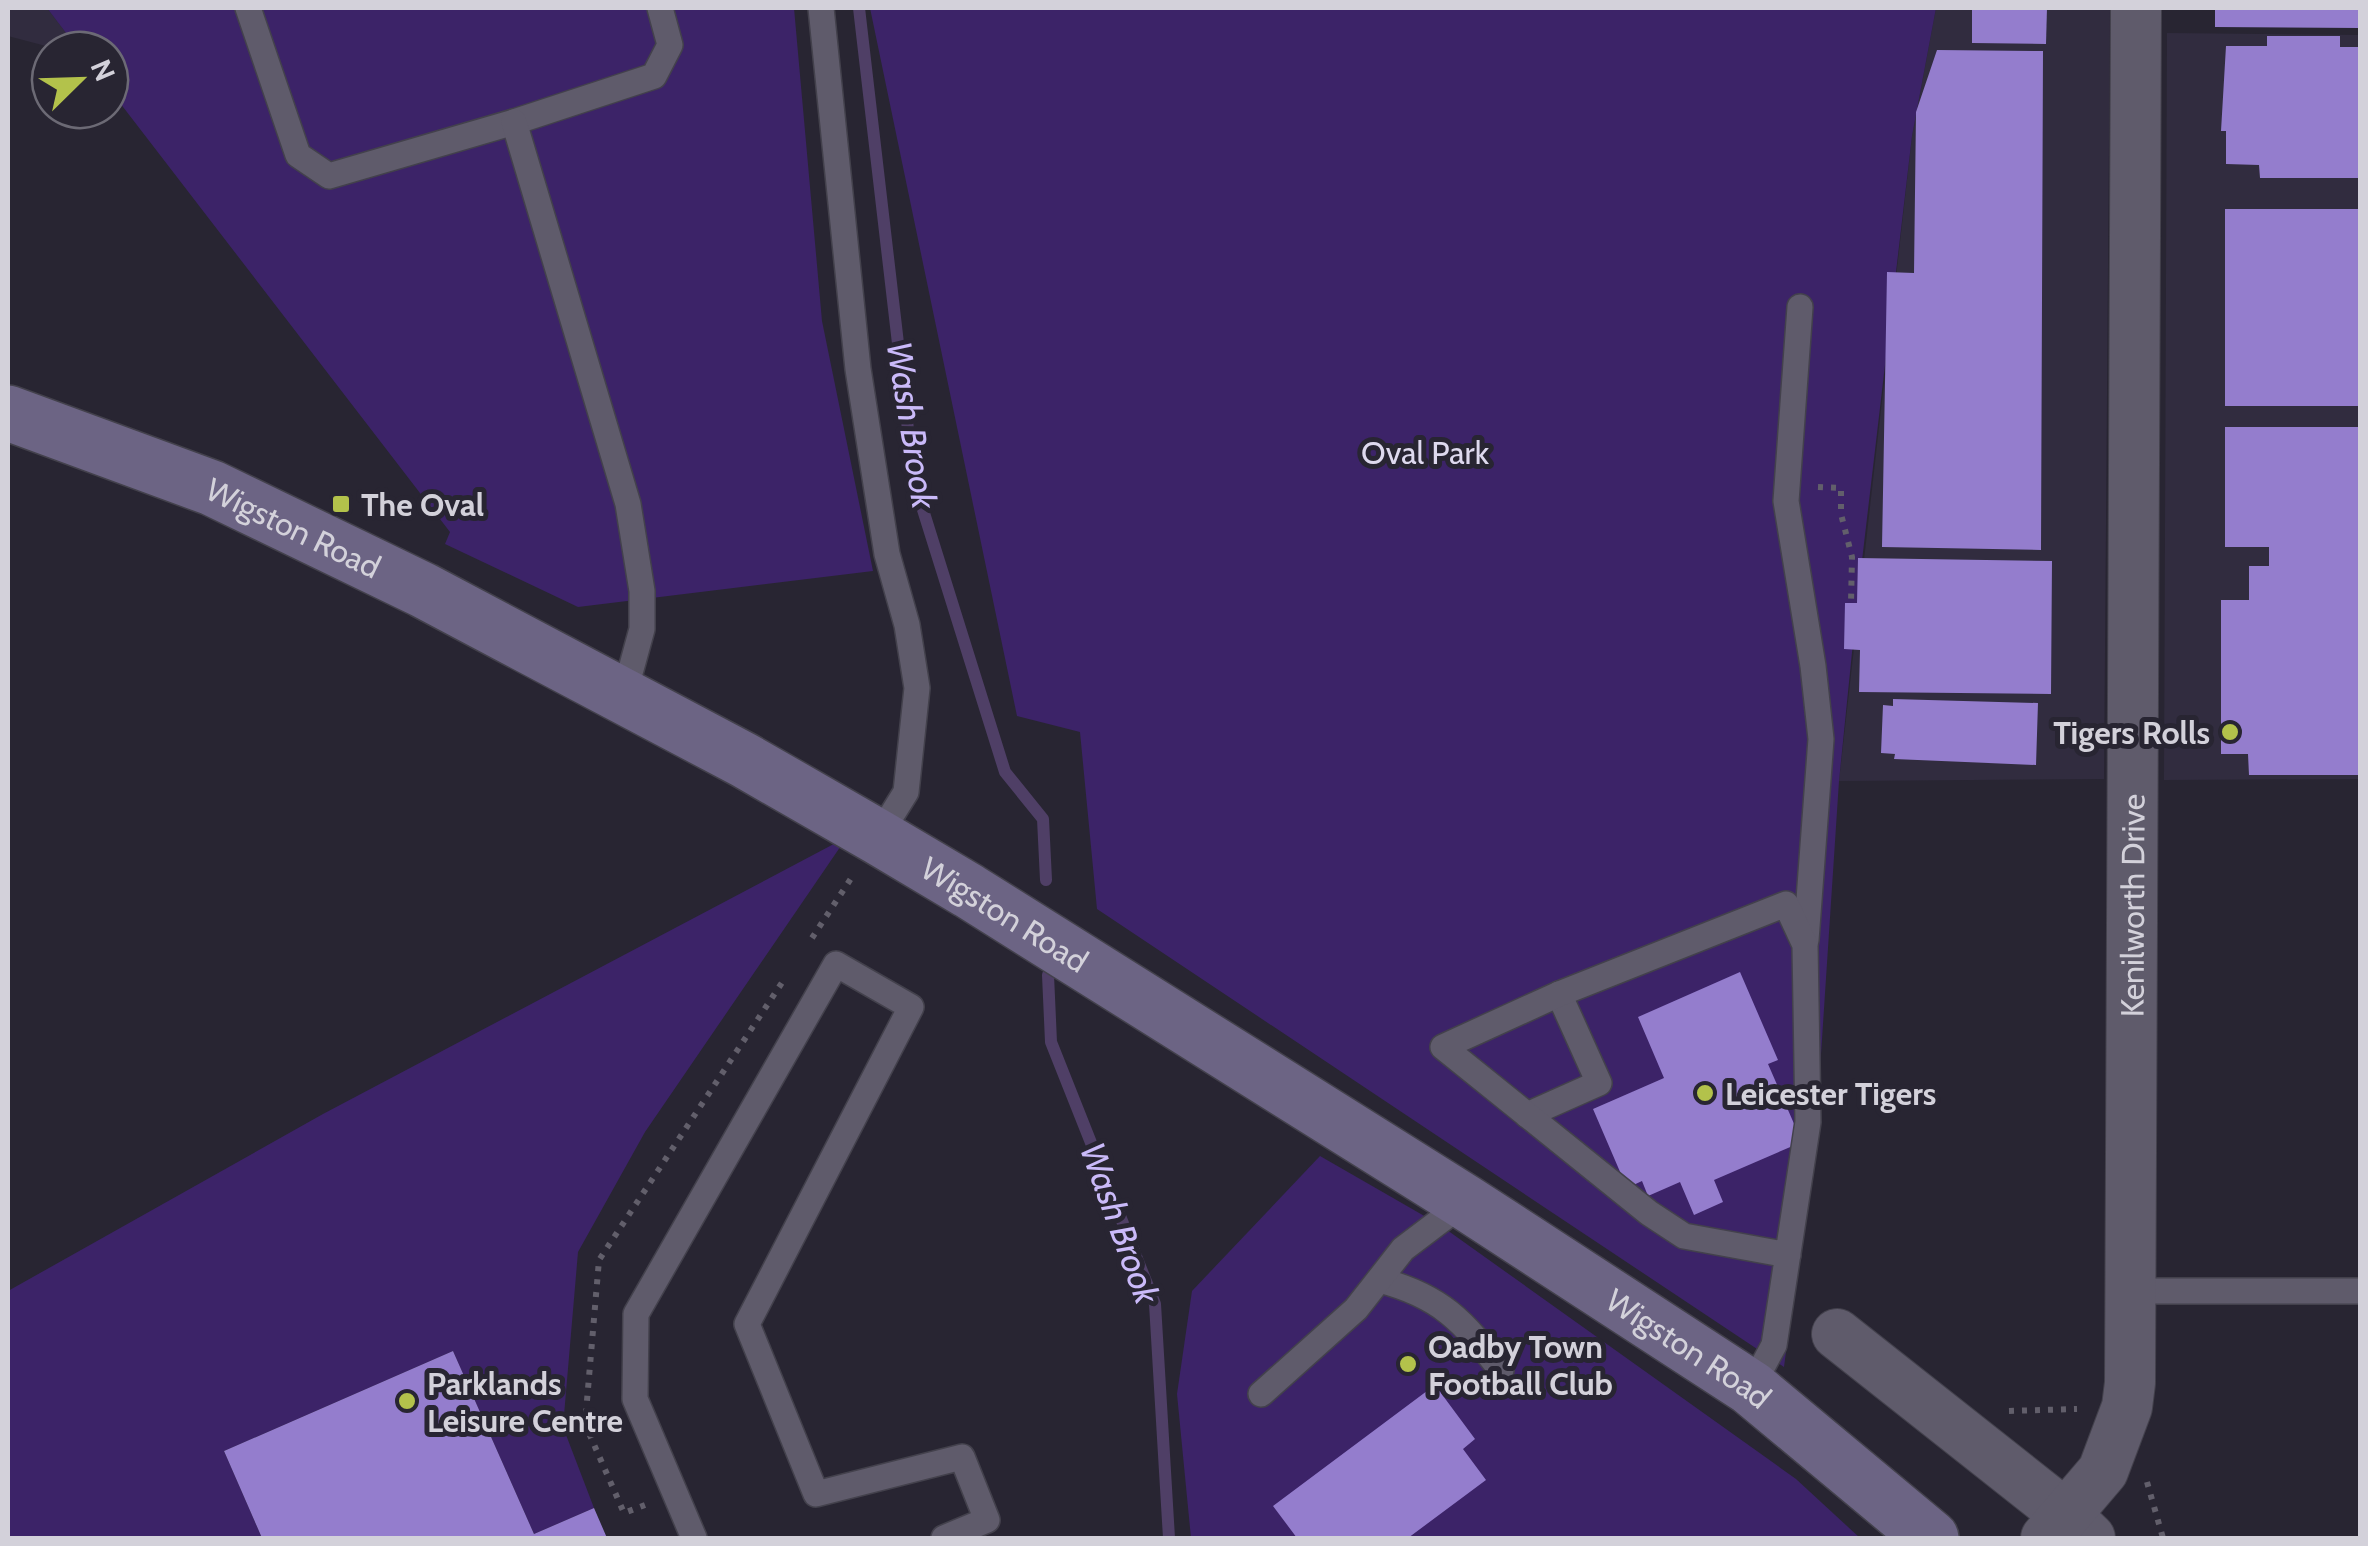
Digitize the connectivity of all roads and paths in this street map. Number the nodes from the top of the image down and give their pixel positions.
1 (248, 8) edge
2 (660, 8) edge
3 (821, 8) edge
4 (2136, 8) edge
5 (514, 122) junction
6 (1800, 307) dead end
7 (8, 413) edge
8 (1787, 487) junction
9 (1850, 603) dead end
10 (624, 695) junction
11 (878, 837) junction
12 (1806, 946) junction
13 (1558, 994) junction
14 (1527, 1115) junction
15 (1465, 1202) junction
16 (1788, 1256) junction
17 (1378, 1280) junction
18 (2130, 1291) junction
19 (2360, 1291) edge
20 (1837, 1334) dead end
21 (1500, 1370) dead end
22 (1751, 1388) junction
23 (1261, 1394) dead end
24 (2127, 1407) junction
25 (1937, 1413) junction
26 (2068, 1531) edge
27 (694, 1538) edge
28 (944, 1538) edge
29 (1932, 1538) edge

1 - 5 lane
2 - 5 lane
3 - 11 lane
4 - 18 street, Kenilworth Drive
5 - 10 lane
6 - 8 lane
7 - 10 main road, Wigston Road
8 - 9 path
8 - 12 lane
10 - 11 main road, Wigston Road
11 - 15 main road, Wigston Road
12 - 13 lane
12 - 16 lane
13 - 14 lane
13 - 14 lane
14 - 16 lane
15 - 17 lane
15 - 22 main road, Wigston Road
16 - 22 lane
17 - 21 lane
17 - 23 lane
18 - 19 lane
18 - 24 street, Kenilworth Drive
20 - 25 street
22 - 29 main road, Wigston Road
24 - 25 path
24 - 26 street, Kenilworth Drive
25 - 26 street
27 - 28 lane

